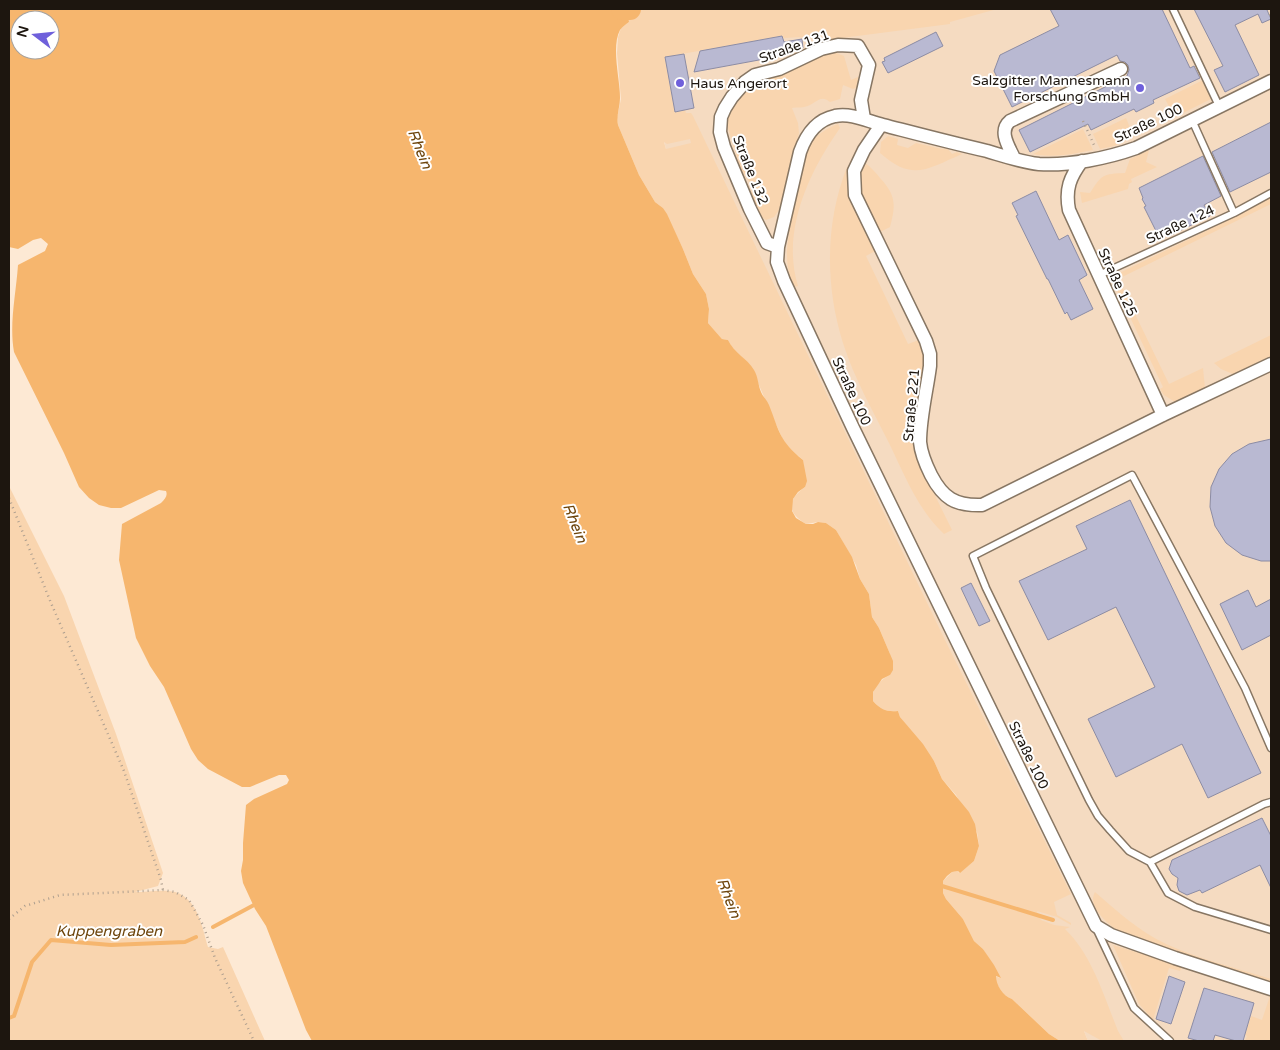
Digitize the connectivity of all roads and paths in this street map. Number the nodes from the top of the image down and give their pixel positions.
1 (1173, 9) edge
2 (1121, 69) dead end
3 (1271, 81) edge
4 (732, 97) joint
5 (1219, 106) junction
6 (864, 119) junction
7 (1192, 119) junction
8 (1083, 121) dead end
9 (881, 125) junction
10 (1097, 151) dead end
11 (1014, 158) junction
12 (1082, 161) junction
13 (1271, 193) edge
14 (1234, 213) junction
15 (778, 246) junction
16 (1099, 275) junction
17 (1271, 364) edge
18 (1164, 415) junction
19 (9, 498) edge
20 (1271, 748) edge
21 (1271, 802) edge
22 (1150, 862) junction
23 (163, 890) junction
24 (9, 920) edge
25 (1096, 926) junction
26 (1271, 930) edge
27 (1271, 989) edge
28 (254, 1041) edge
29 (1170, 1041) edge

1 - 5 lane
2 - 11 street
3 - 5 street, Straße 100
4 - 6 street, Straße 131
4 - 15 street, Straße 132
5 - 7 street, Straße 100
6 - 9 street, Straße 100
6 - 15 street, Straße 100
7 - 12 street, Straße 100
7 - 14 lane
8 - 10 path
9 - 11 street, Straße 100
9 - 18 street, Straße 221
11 - 12 street, Straße 100
12 - 16 street, Straße 125
13 - 14 lane, Straße 124
14 - 16 lane, Straße 124
15 - 25 street, Straße 100
16 - 18 street, Straße 125
17 - 18 street, Straße 221
19 - 23 path
20 - 22 lane
21 - 22 lane
22 - 26 lane
23 - 24 path
23 - 28 path
25 - 27 street
25 - 29 lane

